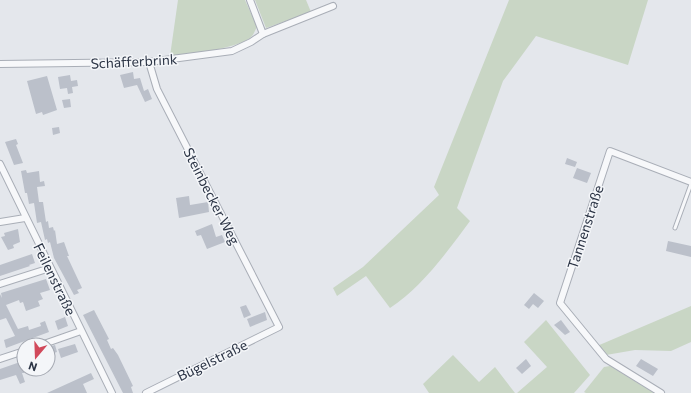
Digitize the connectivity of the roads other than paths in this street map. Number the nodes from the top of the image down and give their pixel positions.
1 (250, 0) edge
2 (333, 6) dead end
3 (263, 34) junction
4 (149, 62) junction
5 (0, 64) edge
6 (0, 164) edge
7 (691, 183) edge
8 (25, 218) junction
9 (0, 222) edge
10 (675, 228) dead end
11 (50, 268) junction
12 (0, 284) edge
13 (279, 328) joint
14 (81, 331) junction
15 (56, 340) edge
16 (16, 354) edge
17 (0, 359) edge
18 (112, 393) edge
19 (146, 393) edge
20 (661, 393) edge

1 - 3 street
2 - 3 street, Schäfferbrink
3 - 4 street, Schäfferbrink
4 - 5 street, Schäfferbrink
4 - 13 street, Steinbecker Weg
6 - 8 street, Feilenstraße
7 - 10 lane
7 - 20 street, Tannenstraße
8 - 9 street
8 - 11 street, Feilenstraße
11 - 12 street
11 - 14 street, Feilenstraße
13 - 19 street, Bügelstraße
14 - 15 street
14 - 18 street, Feilenstraße
16 - 17 street

